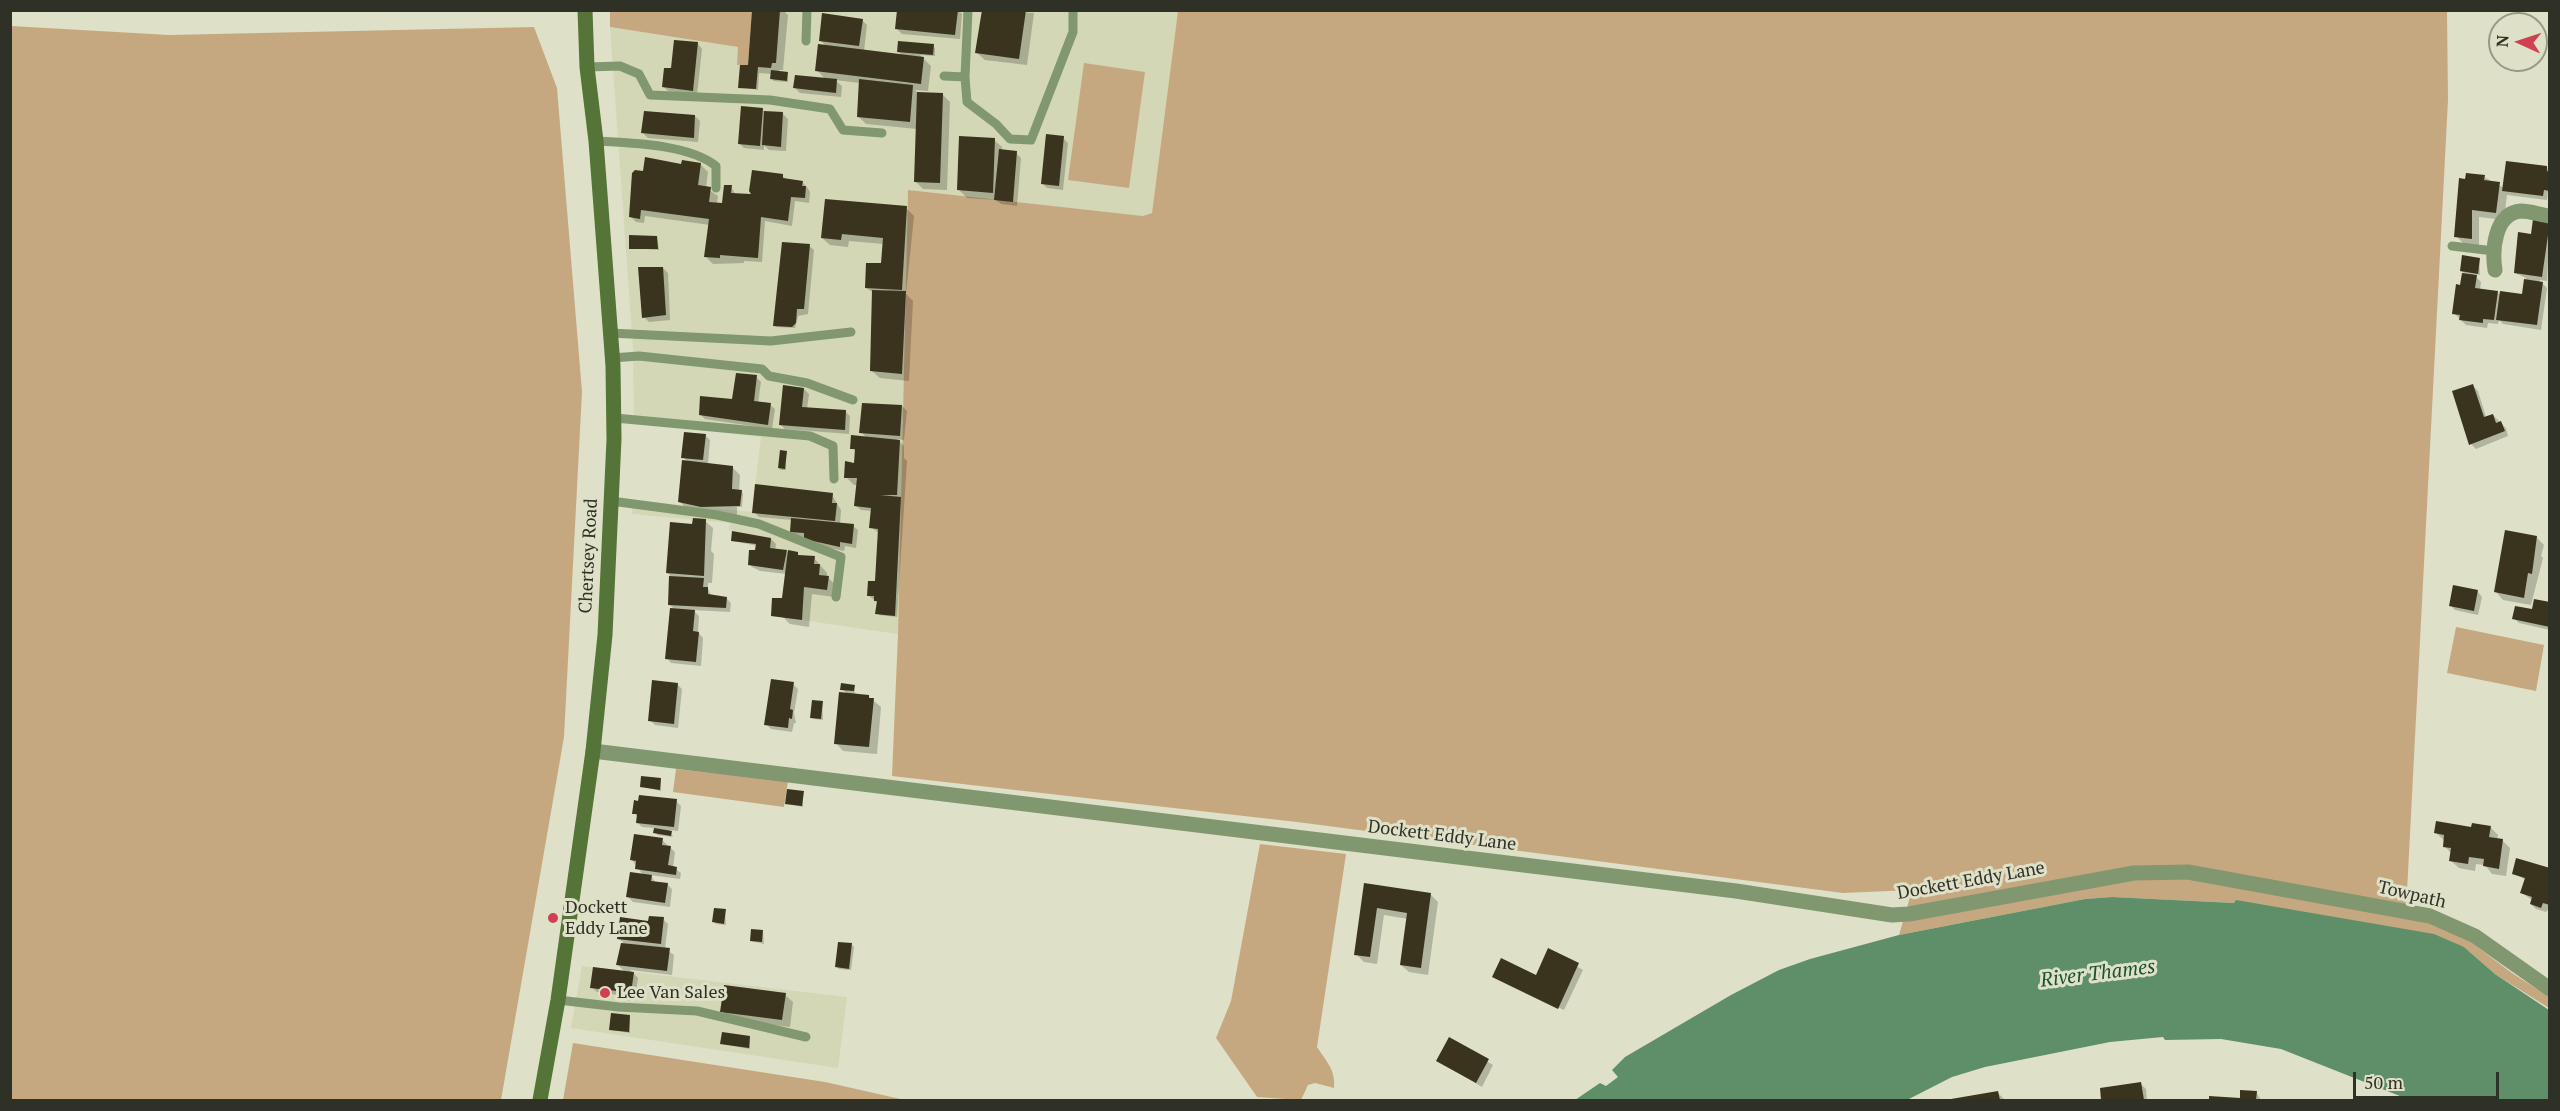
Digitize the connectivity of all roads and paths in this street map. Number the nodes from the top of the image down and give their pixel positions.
1 (585, 10) edge
2 (807, 10) edge
3 (968, 10) edge
4 (1073, 10) edge
5 (806, 41) dead end
6 (587, 67) junction
7 (944, 76) dead end
8 (965, 77) junction
9 (882, 133) dead end
10 (596, 141) junction
11 (716, 188) dead end
12 (2550, 216) edge
13 (2452, 246) dead end
14 (2494, 250) junction
15 (2495, 270) dead end
16 (851, 332) dead end
17 (610, 333) junction
18 (612, 358) junction
19 (853, 400) dead end
20 (615, 418) junction
21 (834, 479) dead end
22 (611, 501) junction
23 (836, 597) dead end
24 (593, 751) junction
25 (2284, 889) joint
26 (2550, 989) edge
27 (558, 1000) junction
28 (806, 1037) dead end
29 (540, 1101) edge

1 - 6 main road, Chertsey Road
2 - 5 lane
3 - 8 lane
4 - 8 lane
6 - 9 lane
6 - 10 main road, Chertsey Road
7 - 8 lane
10 - 11 lane
10 - 17 main road, Chertsey Road
12 - 14 street
13 - 14 lane
14 - 15 street
16 - 17 lane
17 - 18 main road, Chertsey Road
18 - 19 lane
18 - 20 main road, Chertsey Road
20 - 21 lane
20 - 22 main road, Chertsey Road
22 - 23 lane
22 - 24 main road, Chertsey Road
24 - 25 street, Dockett Eddy Lane
24 - 27 main road, Chertsey Road
25 - 26 street, Towpath
27 - 28 lane
27 - 29 main road, Chertsey Road

